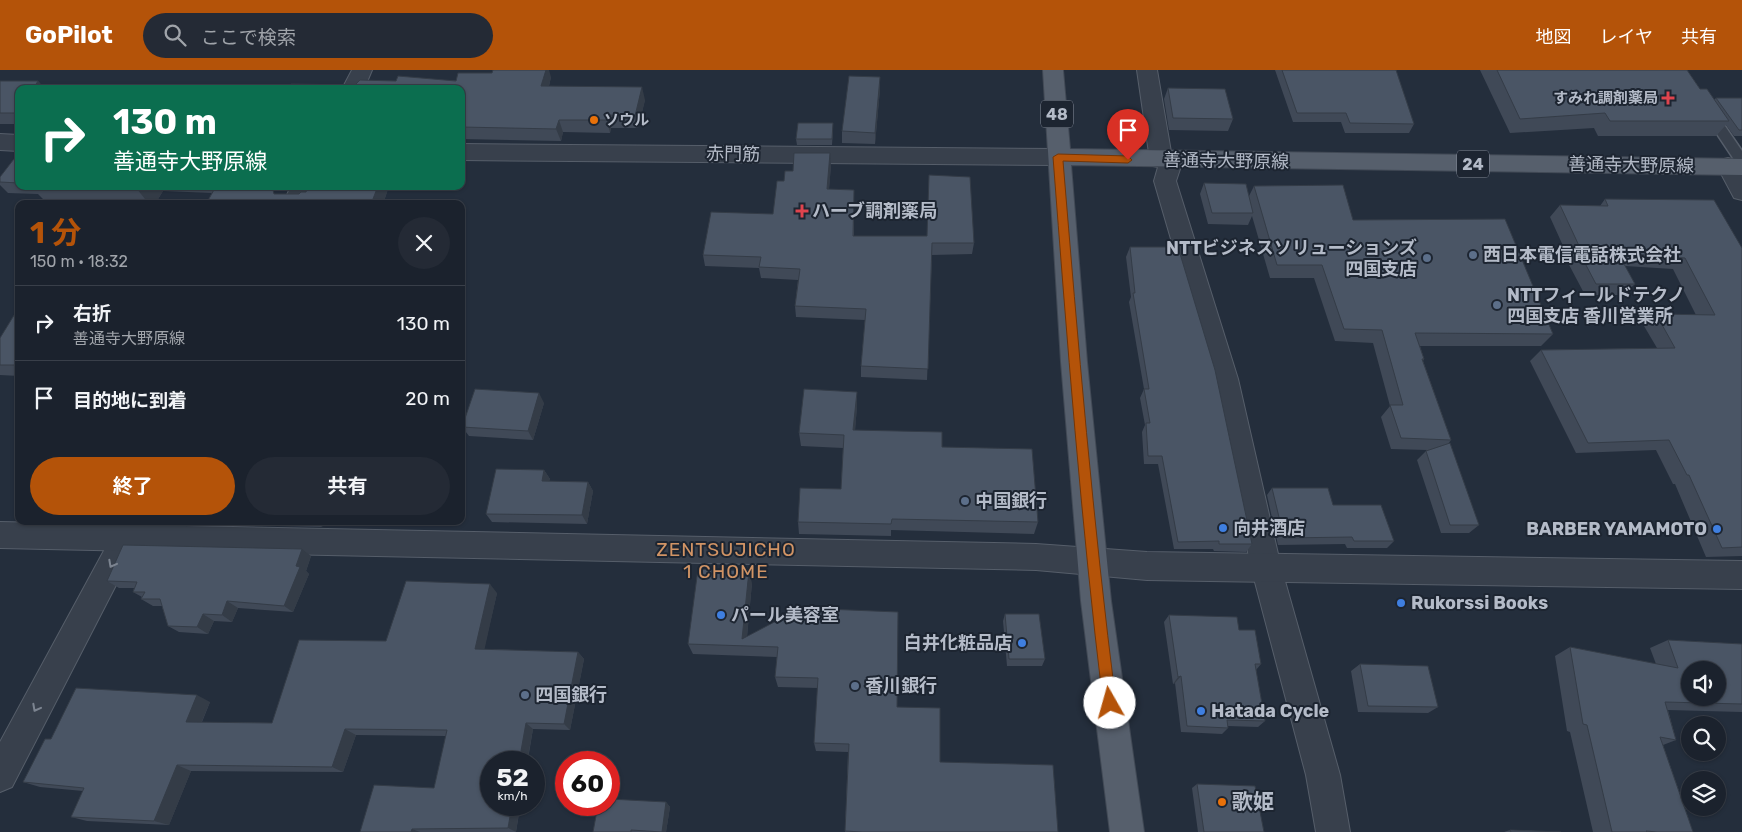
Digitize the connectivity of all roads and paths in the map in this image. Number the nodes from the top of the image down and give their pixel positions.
1 (362, 70) edge
2 (1053, 70) edge
3 (1147, 70) edge
4 (355, 85) edge
5 (1700, 100) edge
6 (0, 142) edge
7 (15, 143) edge
8 (465, 152) edge
9 (1058, 157) junction
10 (1166, 160) junction
11 (1737, 165) edge
12 (1742, 192) edge
13 (131, 529) edge
14 (0, 535) edge
15 (1093, 561) junction
16 (1266, 568) junction
17 (1742, 575) edge
18 (0, 775) edge
19 (1127, 832) edge
20 (1333, 832) edge

1 - 4 street
2 - 9 main road, 48
3 - 10 street
5 - 11 lane
6 - 7 street
8 - 9 street, 赤門筋
9 - 10 main road, 善通寺大野原線 / 24
9 - 15 main road
10 - 11 main road, 善通寺大野原線 / 24
10 - 16 street
11 - 12 street
13 - 14 street
13 - 15 street
13 -> 18 street
15 - 16 street
15 - 19 main road
16 - 17 street
16 - 20 street

